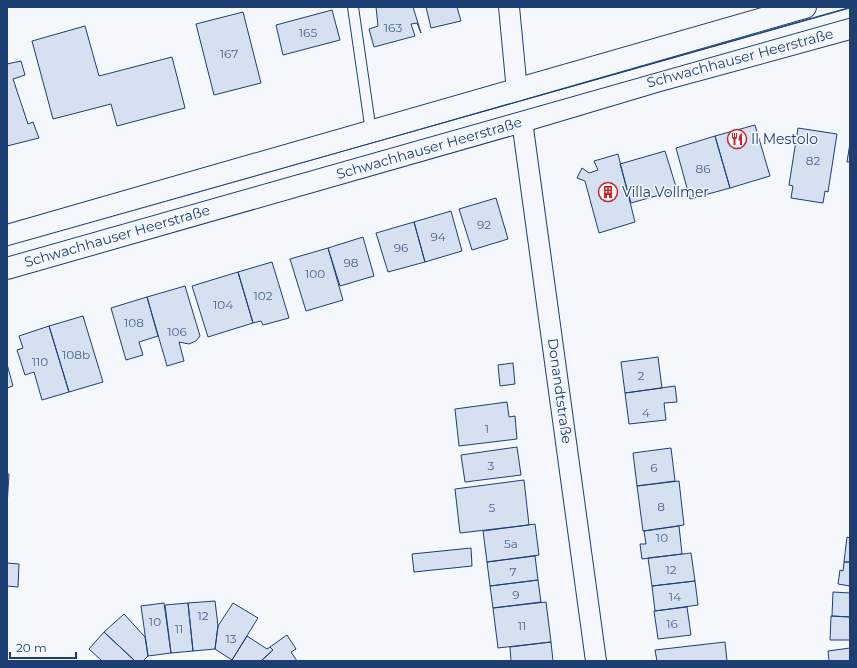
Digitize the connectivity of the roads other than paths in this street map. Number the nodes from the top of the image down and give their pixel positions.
1 (353, 7) edge
2 (509, 7) edge
3 (805, 7) edge
4 (850, 13) edge
5 (850, 28) edge
6 (517, 91) junction
7 (522, 121) junction
8 (371, 132) junction
9 (7, 236) edge
10 (7, 252) edge
11 (7, 268) edge
12 (596, 661) edge

1 - 8 lane
2 - 6 street
3 - 6 main road, Schwachhauser Heerstraße
4 - 10 lane
5 - 7 main road, Schwachhauser Heerstraße
6 - 8 main road, Schwachhauser Heerstraße
7 - 11 main road, Schwachhauser Heerstraße
7 - 12 street, Donandtstraße
8 - 9 main road, Schwachhauser Heerstraße

